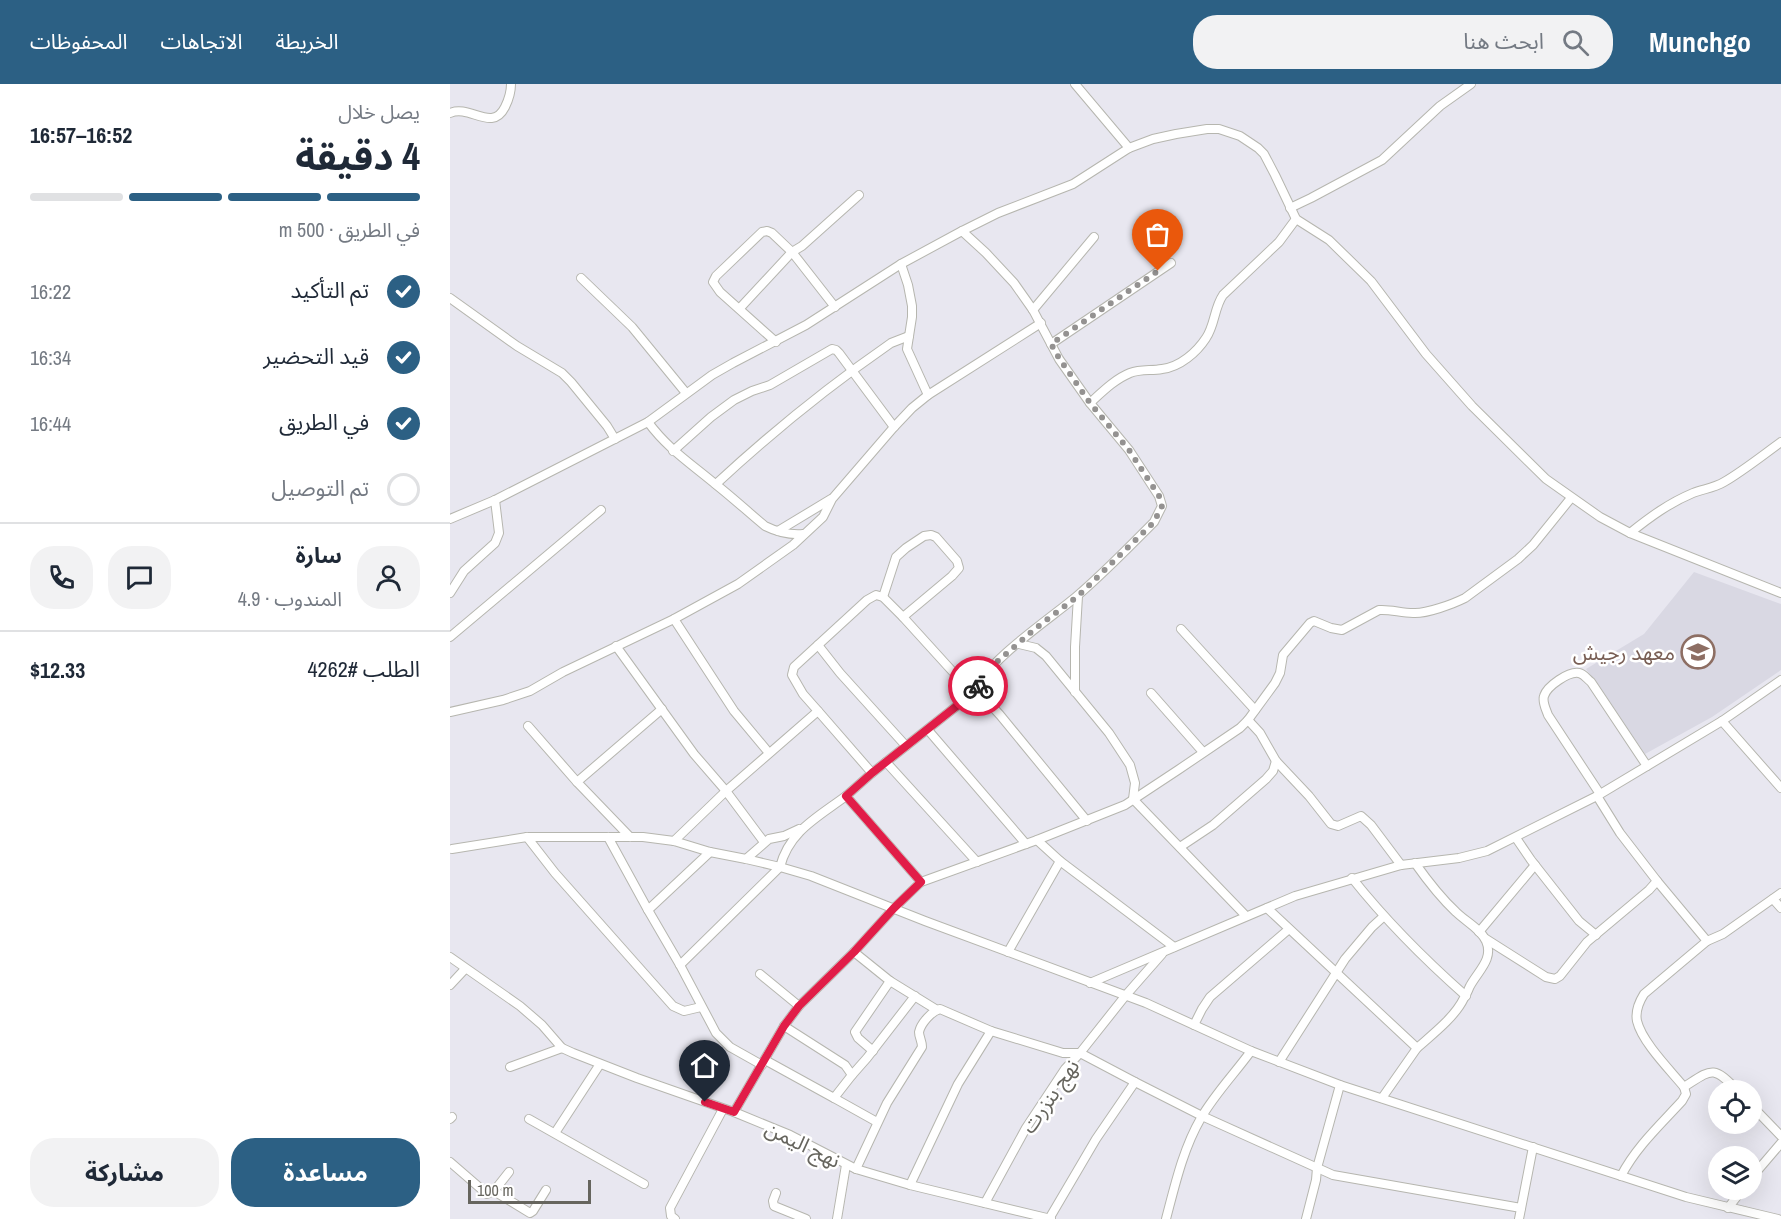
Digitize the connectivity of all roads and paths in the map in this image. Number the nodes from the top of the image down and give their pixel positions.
1 (511, 84) edge
2 (1075, 84) edge
3 (1471, 84) edge
4 (450, 113) edge
5 (1129, 148) junction
6 (859, 195) dead end
7 (1290, 208) junction
8 (1296, 219) junction
9 (962, 231) junction
10 (1094, 237) dead end
11 (792, 252) junction
12 (1171, 263) dead end
13 (901, 264) junction
14 (581, 278) dead end
15 (450, 298) edge
16 (835, 307) junction
17 (740, 308) junction
18 (1033, 310) junction
19 (1041, 323) junction
20 (909, 336) junction
21 (776, 342) junction
22 (1051, 344) junction
23 (852, 371) junction
24 (687, 393) junction
25 (928, 395) junction
26 (1090, 403) junction
27 (648, 423) junction
28 (894, 426) junction
29 (615, 439) junction
30 (1781, 442) edge
31 (673, 451) junction
32 (716, 484) junction
33 (1570, 498) junction
34 (832, 499) junction
35 (495, 500) junction
36 (602, 510) dead end
37 (450, 519) edge
38 (778, 531) junction
39 (1630, 533) junction
40 (803, 534) junction
41 (450, 593) edge
42 (1781, 593) edge
43 (1078, 596) junction
44 (883, 597) junction
45 (903, 617) junction
46 (674, 619) junction
47 (1181, 629) dead end
48 (450, 637) edge
49 (1019, 644) junction
50 (818, 645) junction
51 (616, 646) junction
52 (1780, 682) edge
53 (975, 692) junction
54 (1075, 692) junction
55 (1151, 693) dead end
56 (662, 709) junction
57 (1255, 710) junction
58 (818, 711) junction
59 (450, 712) edge
60 (1248, 720) junction
61 (1722, 721) junction
62 (528, 726) dead end
63 (928, 730) junction
64 (906, 746) junction
65 (1203, 752) junction
66 (769, 753) junction
67 (1276, 761) junction
68 (886, 762) junction
69 (1647, 766) junction
70 (872, 773) junction
71 (577, 782) junction
72 (1781, 788) edge
73 (726, 791) junction
74 (1598, 795) junction
75 (846, 796) junction
76 (1133, 799) junction
77 (1088, 821) junction
78 (804, 828) junction
79 (527, 837) junction
80 (608, 837) junction
81 (630, 837) junction
82 (1516, 837) junction
83 (1037, 840) junction
84 (674, 841) junction
85 (764, 842) junction
86 (1026, 844) junction
87 (1180, 847) junction
88 (451, 849) edge
89 (710, 852) junction
90 (746, 859) junction
91 (1060, 861) junction
92 (977, 862) junction
93 (1415, 863) junction
94 (1401, 865) junction
95 (1535, 865) junction
96 (780, 867) junction
97 (1352, 878) junction
98 (1657, 881) junction
99 (921, 882) junction
100 (1781, 893) edge
101 (1773, 899) junction
102 (894, 908) junction
103 (1267, 908) junction
104 (1781, 908) edge
105 (648, 910) junction
106 (1246, 916) junction
107 (1383, 917) junction
108 (1288, 928) junction
109 (1479, 932) junction
110 (1596, 935) junction
111 (1486, 939) junction
112 (1707, 942) junction
113 (1174, 947) junction
114 (1165, 951) junction
115 (854, 952) junction
116 (1008, 952) junction
117 (450, 957) edge
118 (680, 965) junction
119 (465, 969) junction
120 (760, 974) dead end
121 (1336, 974) junction
122 (890, 981) junction
123 (1090, 983) junction
124 (450, 985) edge
125 (1126, 995) junction
126 (915, 996) junction
127 (1466, 996) junction
128 (799, 1006) junction
129 (701, 1007) junction
130 (937, 1010) junction
131 (1194, 1024) junction
132 (784, 1026) junction
133 (991, 1031) junction
134 (562, 1048) junction
135 (1417, 1048) junction
136 (873, 1051) junction
137 (1251, 1051) junction
138 (1080, 1053) junction
139 (763, 1062) junction
140 (1279, 1062) junction
141 (600, 1064) junction
142 (510, 1067) dead end
143 (852, 1075) junction
144 (1726, 1080) edge
145 (1136, 1082) junction
146 (1340, 1085) junction
147 (1684, 1087) junction
148 (834, 1098) junction
149 (1382, 1098) junction
150 (723, 1109) junction
151 (734, 1112) junction
152 (1202, 1116) junction
153 (1762, 1116) edge
154 (529, 1119) dead end
155 (877, 1122) junction
156 (555, 1133) junction
157 (1781, 1136) edge
158 (1781, 1143) edge
159 (1533, 1147) junction
160 (450, 1162) edge
161 (846, 1165) junction
162 (1762, 1165) edge
163 (1317, 1168) junction
164 (856, 1169) junction
165 (509, 1172) dead end
166 (1621, 1176) junction
167 (644, 1184) dead end
168 (910, 1185) junction
169 (546, 1190) dead end
170 (494, 1191) junction
171 (776, 1193) dead end
172 (1734, 1200) edge
173 (985, 1203) junction
174 (1521, 1208) junction
175 (1728, 1208) junction
176 (675, 1219) edge
177 (806, 1219) edge
178 (837, 1219) edge
179 (1050, 1219) edge
180 (1166, 1219) edge
181 (1306, 1219) edge
182 (1519, 1219) edge
183 (1778, 1219) edge

1 - 4 street
2 - 5 street
3 - 7 street
5 - 7 street
5 - 9 street
6 - 11 street
7 - 8 street
8 - 26 street
8 - 33 street
9 - 13 street
9 - 18 street
10 - 18 street
11 - 16 street
11 - 17 street
11 - 17 street
12 - 22 street
13 - 16 street
13 - 20 street
14 - 24 street
15 - 29 street
16 - 21 street
17 - 21 street
18 - 19 street
19 - 22 street
19 - 25 street
20 - 23 street
20 - 25 street
21 - 24 street
22 - 26 street
23 - 28 street
23 - 31 street
23 - 32 street
24 - 27 street
25 - 28 street
26 - 43 street
27 - 29 street
27 - 31 street
28 - 34 street
29 - 35 street
30 - 39 street
31 - 32 street
32 - 38 street
33 - 39 street
33 - 57 street
34 - 38 street
34 - 40 street
35 - 37 street
35 - 41 street
36 - 48 street
38 - 40 street
39 - 42 street
40 - 46 street
43 - 49 street
43 - 54 street
44 - 45 street
44 - 45 street
44 - 50 street
45 - 53 street
46 - 51 street
46 - 66 street
47 - 57 street
49 - 53 street
49 - 54 street
50 - 58 street
50 - 64 street
51 - 56 street
51 - 59 street
52 - 61 street
53 - 63 street
53 - 77 street
54 - 76 street
55 - 65 street
56 - 71 street
56 - 73 street
57 - 60 street
58 - 66 street
58 - 70 street
60 - 65 street
60 - 67 street
61 - 69 street
61 - 72 street
62 - 71 street
63 - 64 street
63 - 86 street
64 - 68 street
65 - 76 street
66 - 73 street
67 - 87 street
67 - 94 street
68 - 70 street
68 - 92 street
69 - 74 street
69 - 74 street
70 - 75 street
71 - 81 street
73 - 84 street
73 - 85 street
74 - 82 street
74 - 98 street
75 - 78 street
75 - 99 street
76 - 77 street
76 - 87 street
77 - 83 street
78 - 85 street
78 - 96 street
79 - 80 street
79 - 88 street
79 - 129 street
80 - 81 street
80 - 105 street
81 - 84 street
82 - 93 street
82 - 95 street
83 - 86 street
83 - 91 street
84 - 89 street
85 - 90 street
86 - 92 street
87 - 106 street
89 - 90 street
89 - 105 street
90 - 96 street
91 - 113 street
91 - 116 street
92 - 99 street
93 - 94 street
93 - 109 street
94 - 97 street
95 - 109 street
95 - 110 street
96 - 102 street
96 - 118 street
97 - 103 street
97 - 107 street
98 - 110 street
98 - 112 street
99 - 102 street
100 - 101 street
101 - 104 street
101 - 112 street
102 - 115 street
102 - 116 street
103 - 106 street
103 - 108 street
105 - 118 street
106 - 113 street
107 - 121 street
107 - 127 street
108 - 121 street
108 - 131 street
109 - 111 street
110 - 111 street
111 - 127 street
112 - 147 street
113 - 114 street
114 - 123 street
114 - 125 street, نهج بنزرت
115 - 122 street
115 - 128 street
116 - 123 street
117 - 119 street, نهج اليمن
118 - 129 street
119 - 124 street
119 - 134 street, نهج اليمن
120 - 128 street
121 - 135 street
121 - 140 street
122 - 126 street
122 - 136 street
123 - 125 street
125 - 131 street
125 - 138 street, نهج بنزرت
126 - 130 street
126 - 136 street
127 - 135 street
128 - 132 street
129 - 139 street
130 - 133 street
130 - 155 street
131 - 137 street
132 - 139 street
132 - 143 street
133 - 138 street
133 - 168 street
134 - 141 street, نهج اليمن
134 - 142 street
135 - 149 street
136 - 143 street
137 - 140 street
137 - 152 street
138 - 145 street
138 - 173 street, نهج بنزرت
139 - 148 street
139 - 151 street
140 - 146 street
141 - 150 street, نهج اليمن
141 - 156 street
143 - 148 street
144 - 147 street
145 - 152 street
145 - 179 street
146 - 149 street
146 - 163 street
147 - 166 street
148 - 155 street
149 - 159 street
150 - 151 street, نهج اليمن
150 - 176 street
151 - 161 street, نهج اليمن
152 - 163 street
152 - 180 street
153 - 157 street
154 - 156 street
155 - 164 street
156 - 167 street
158 - 162 street
159 - 166 street
159 - 174 street
160 - 170 street
161 - 164 street, نهج اليمن
161 - 178 street
163 - 174 street
163 - 181 street
164 - 168 street, نهج اليمن
165 - 170 street
166 - 175 street
168 - 173 street, نهج اليمن
169 - 170 street
171 - 177 street
172 - 175 street
173 - 179 street, نهج اليمن
174 - 182 street
175 - 183 street

